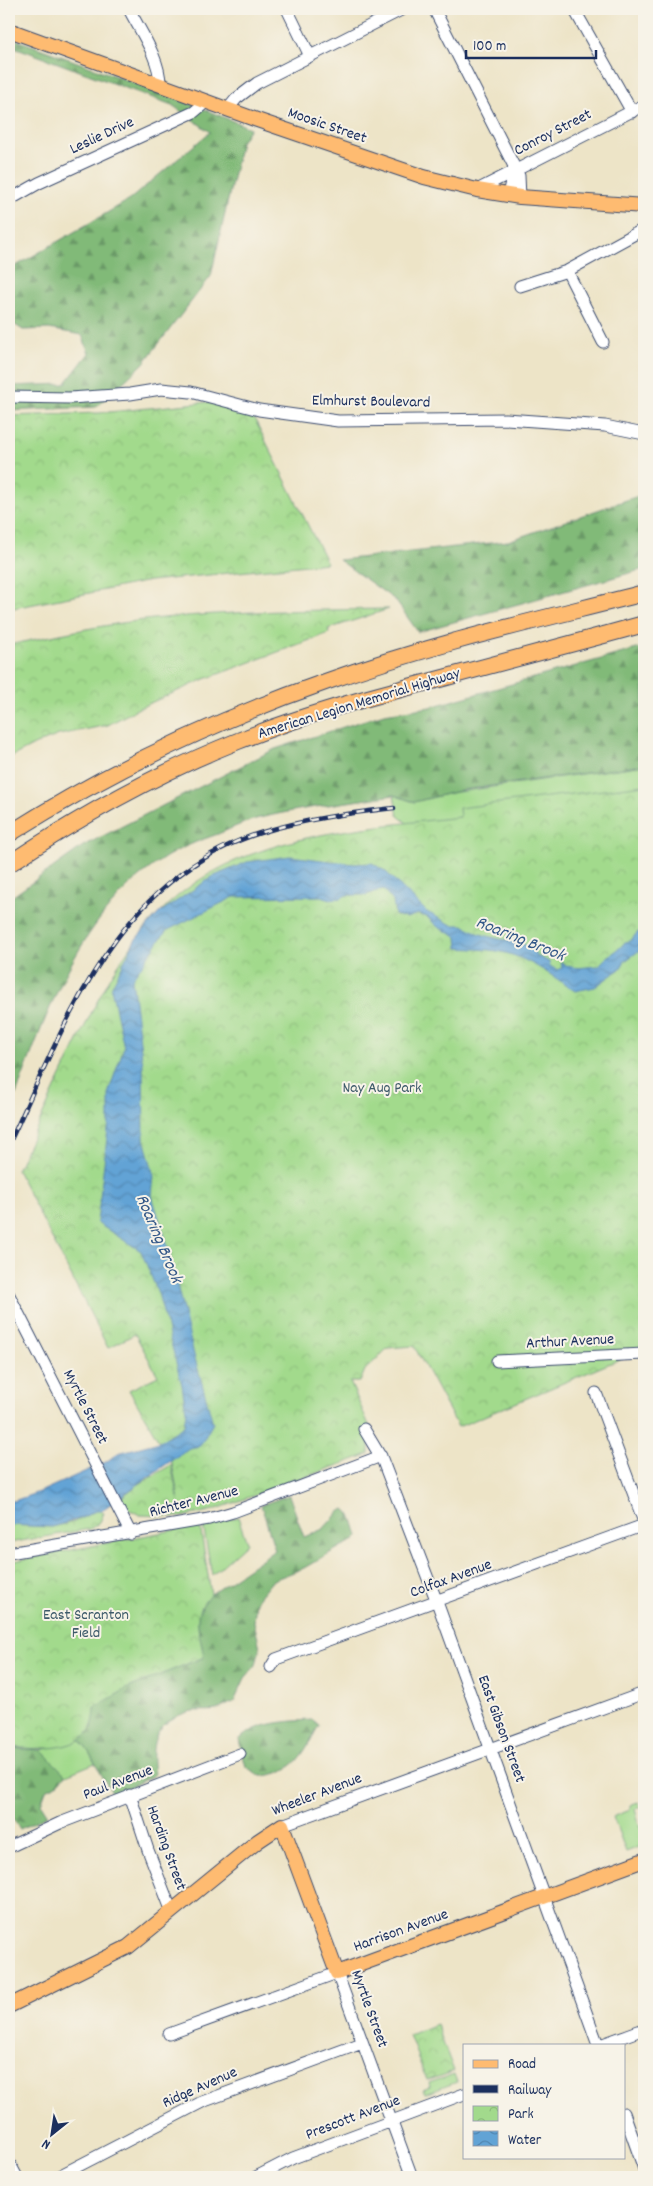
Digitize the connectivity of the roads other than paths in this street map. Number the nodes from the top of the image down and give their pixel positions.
1 (129, 9) edge
2 (287, 9) edge
3 (403, 9) edge
4 (434, 9) edge
5 (574, 9) edge
6 (9, 30) edge
7 (310, 56) junction
8 (160, 84) junction
9 (207, 101) junction
10 (644, 105) edge
11 (228, 109) junction
12 (632, 112) junction
13 (516, 171) junction
14 (477, 190) junction
15 (514, 196) junction
16 (9, 200) edge
17 (644, 206) edge
18 (644, 229) edge
19 (567, 271) junction
20 (520, 286) dead end
21 (604, 342) dead end
22 (9, 397) edge
23 (644, 434) edge
24 (644, 593) edge
25 (644, 624) edge
26 (9, 834) edge
27 (9, 864) edge
28 (9, 1295) edge
29 (644, 1354) edge
30 (497, 1362) dead end
31 (596, 1393) dead end
32 (364, 1429) dead end
33 (380, 1456) junction
34 (644, 1524) edge
35 (131, 1534) junction
36 (9, 1553) edge
37 (437, 1602) junction
38 (271, 1667) dead end
39 (644, 1693) edge
40 (491, 1749) junction
41 (240, 1754) dead end
42 (130, 1795) junction
43 (282, 1825) junction
44 (9, 1847) edge
45 (644, 1860) edge
46 (544, 1897) junction
47 (172, 1912) junction
48 (337, 1973) junction
49 (9, 2006) edge
50 (644, 2029) edge
51 (169, 2034) dead end
52 (362, 2043) junction
53 (599, 2044) edge
54 (602, 2044) edge
55 (463, 2094) edge
56 (626, 2119) edge
57 (391, 2121) junction
58 (9, 2162) edge
59 (644, 2169) edge
60 (63, 2176) edge
61 (17, 2177) edge
62 (256, 2177) edge
63 (412, 2177) edge

1 - 8 street
2 - 7 street
3 - 7 street
4 - 13 street
5 - 12 street
6 - 8 main road, Moosic Street
7 - 11 street
8 - 9 main road, Moosic Street
9 - 11 main road, Moosic Street
9 - 16 street, Leslie Drive
10 - 12 street, Conroy Street
11 - 14 main road, Moosic Street
12 - 13 street, Conroy Street
13 - 14 street, Conroy Street
13 - 15 street
14 - 15 main road, Moosic Street
15 - 17 main road, Moosic Street
18 - 19 street
19 - 20 street
19 - 21 street
22 - 23 street, Elmhurst Boulevard
24 - 26 highway, American Legion Memorial Highway
25 - 27 highway, American Legion Memorial Highway
28 - 35 street, Myrtle Street
29 - 30 street, Arthur Avenue
31 - 34 street
32 - 33 street, East Gibson Street
33 - 35 street, Richter Avenue
33 - 37 street, East Gibson Street
34 - 37 street, Colfax Avenue
35 - 36 street, Richter Avenue
37 - 38 street, Colfax Avenue
37 - 40 street, East Gibson Street
39 - 40 street, Wheeler Avenue
40 - 43 street, Wheeler Avenue
40 - 46 street, East Gibson Street
41 - 42 street, Paul Avenue
42 - 44 street, Paul Avenue
42 - 47 street, Harding Street
43 - 47 main road, Wheeler Avenue
43 - 48 main road, Myrtle Street
45 - 46 main road, Harrison Avenue
46 - 48 main road, Harrison Avenue
46 - 53 street, East Gibson Street
47 - 49 main road, Wheeler Avenue
48 - 51 street, Harrison Avenue
48 - 52 street, Myrtle Street
50 - 54 street
52 - 57 street, Myrtle Street
52 - 60 street, Ridge Avenue
55 - 57 street, Prescott Avenue
56 - 59 street
57 - 62 street, Prescott Avenue
57 - 63 street, Myrtle Street
58 - 61 street

